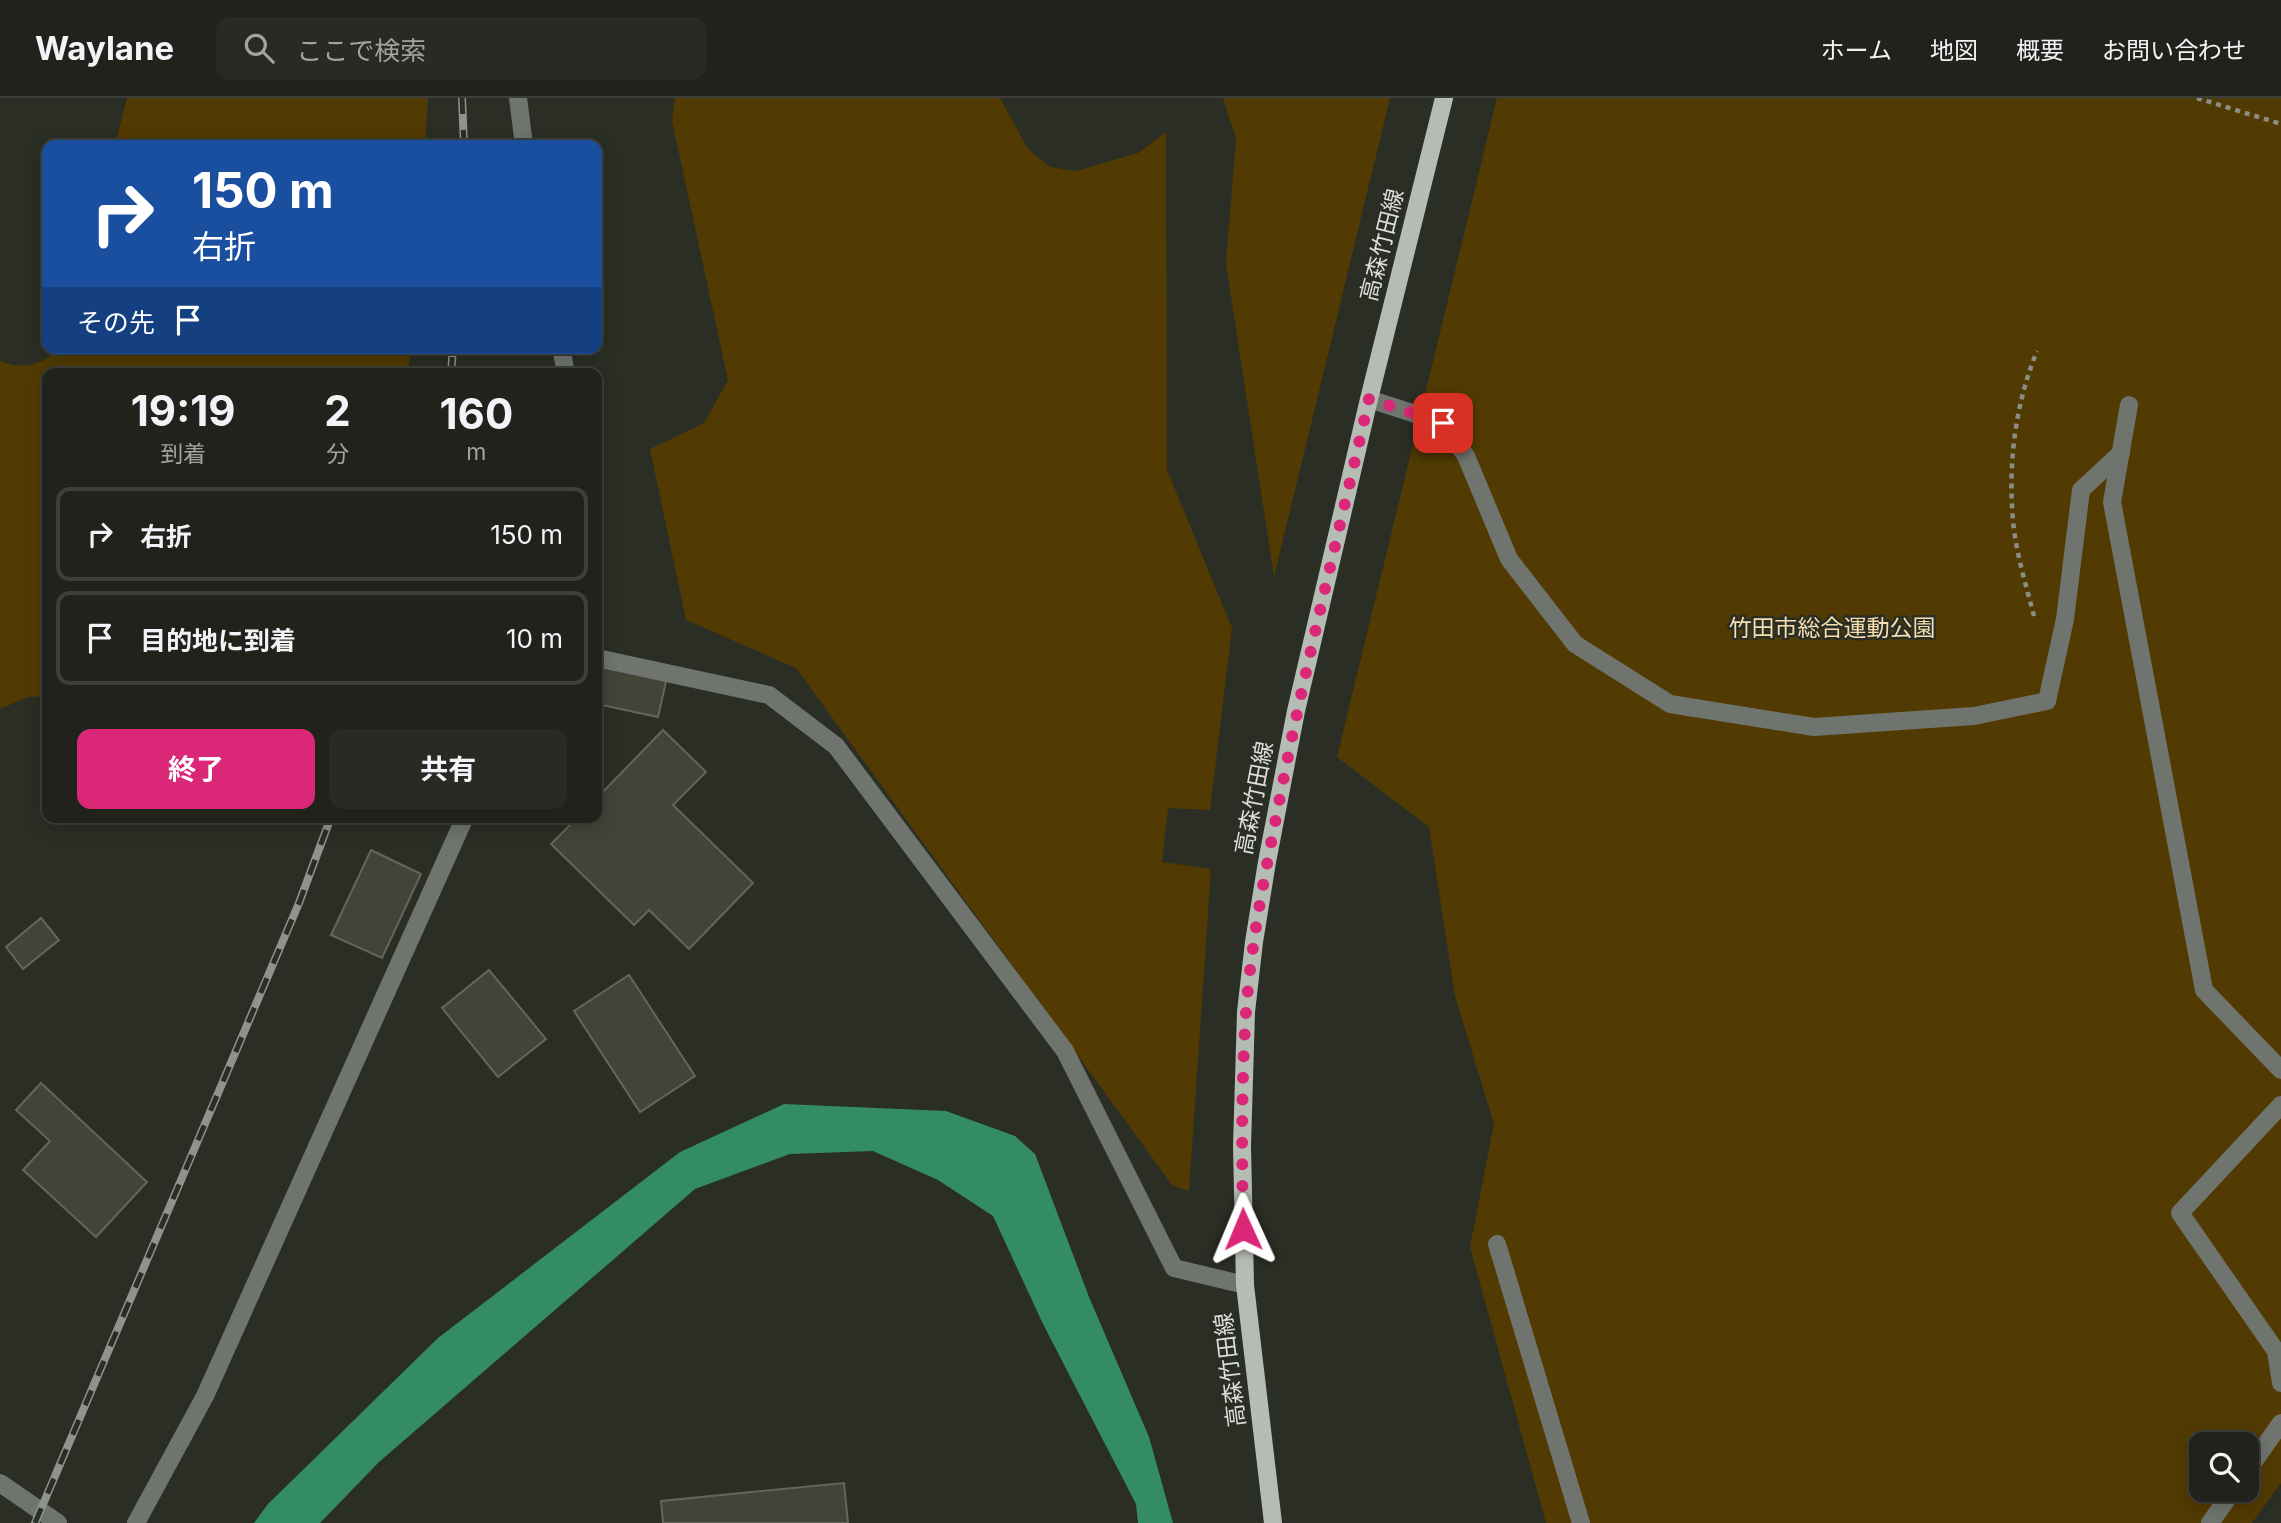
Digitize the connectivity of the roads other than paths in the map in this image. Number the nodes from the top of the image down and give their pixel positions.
1 (518, 98) edge
2 (1444, 98) edge
3 (523, 140) edge
4 (1369, 399) junction
5 (2129, 405) dead end
6 (2121, 453) junction
7 (602, 659) edge
8 (462, 823) edge
9 (2281, 1070) edge
10 (2281, 1105) edge
11 (1497, 1244) dead end
12 (1245, 1285) junction
13 (2281, 1383) edge
14 (2281, 1423) edge
15 (2259, 1454) edge
16 (0, 1483) edge
17 (2225, 1502) edge
18 (58, 1523) edge
19 (136, 1523) edge
20 (1273, 1523) edge
21 (1581, 1523) edge
22 (2210, 1523) edge

1 - 3 street
2 - 4 main road, 高森竹田線
4 - 6 street
4 - 12 main road, 高森竹田線
5 - 6 street
6 - 9 street
7 - 12 street
8 - 19 street
10 - 13 street
11 - 21 street
12 - 20 main road, 高森竹田線
14 - 15 street
16 - 18 street
17 - 22 street

